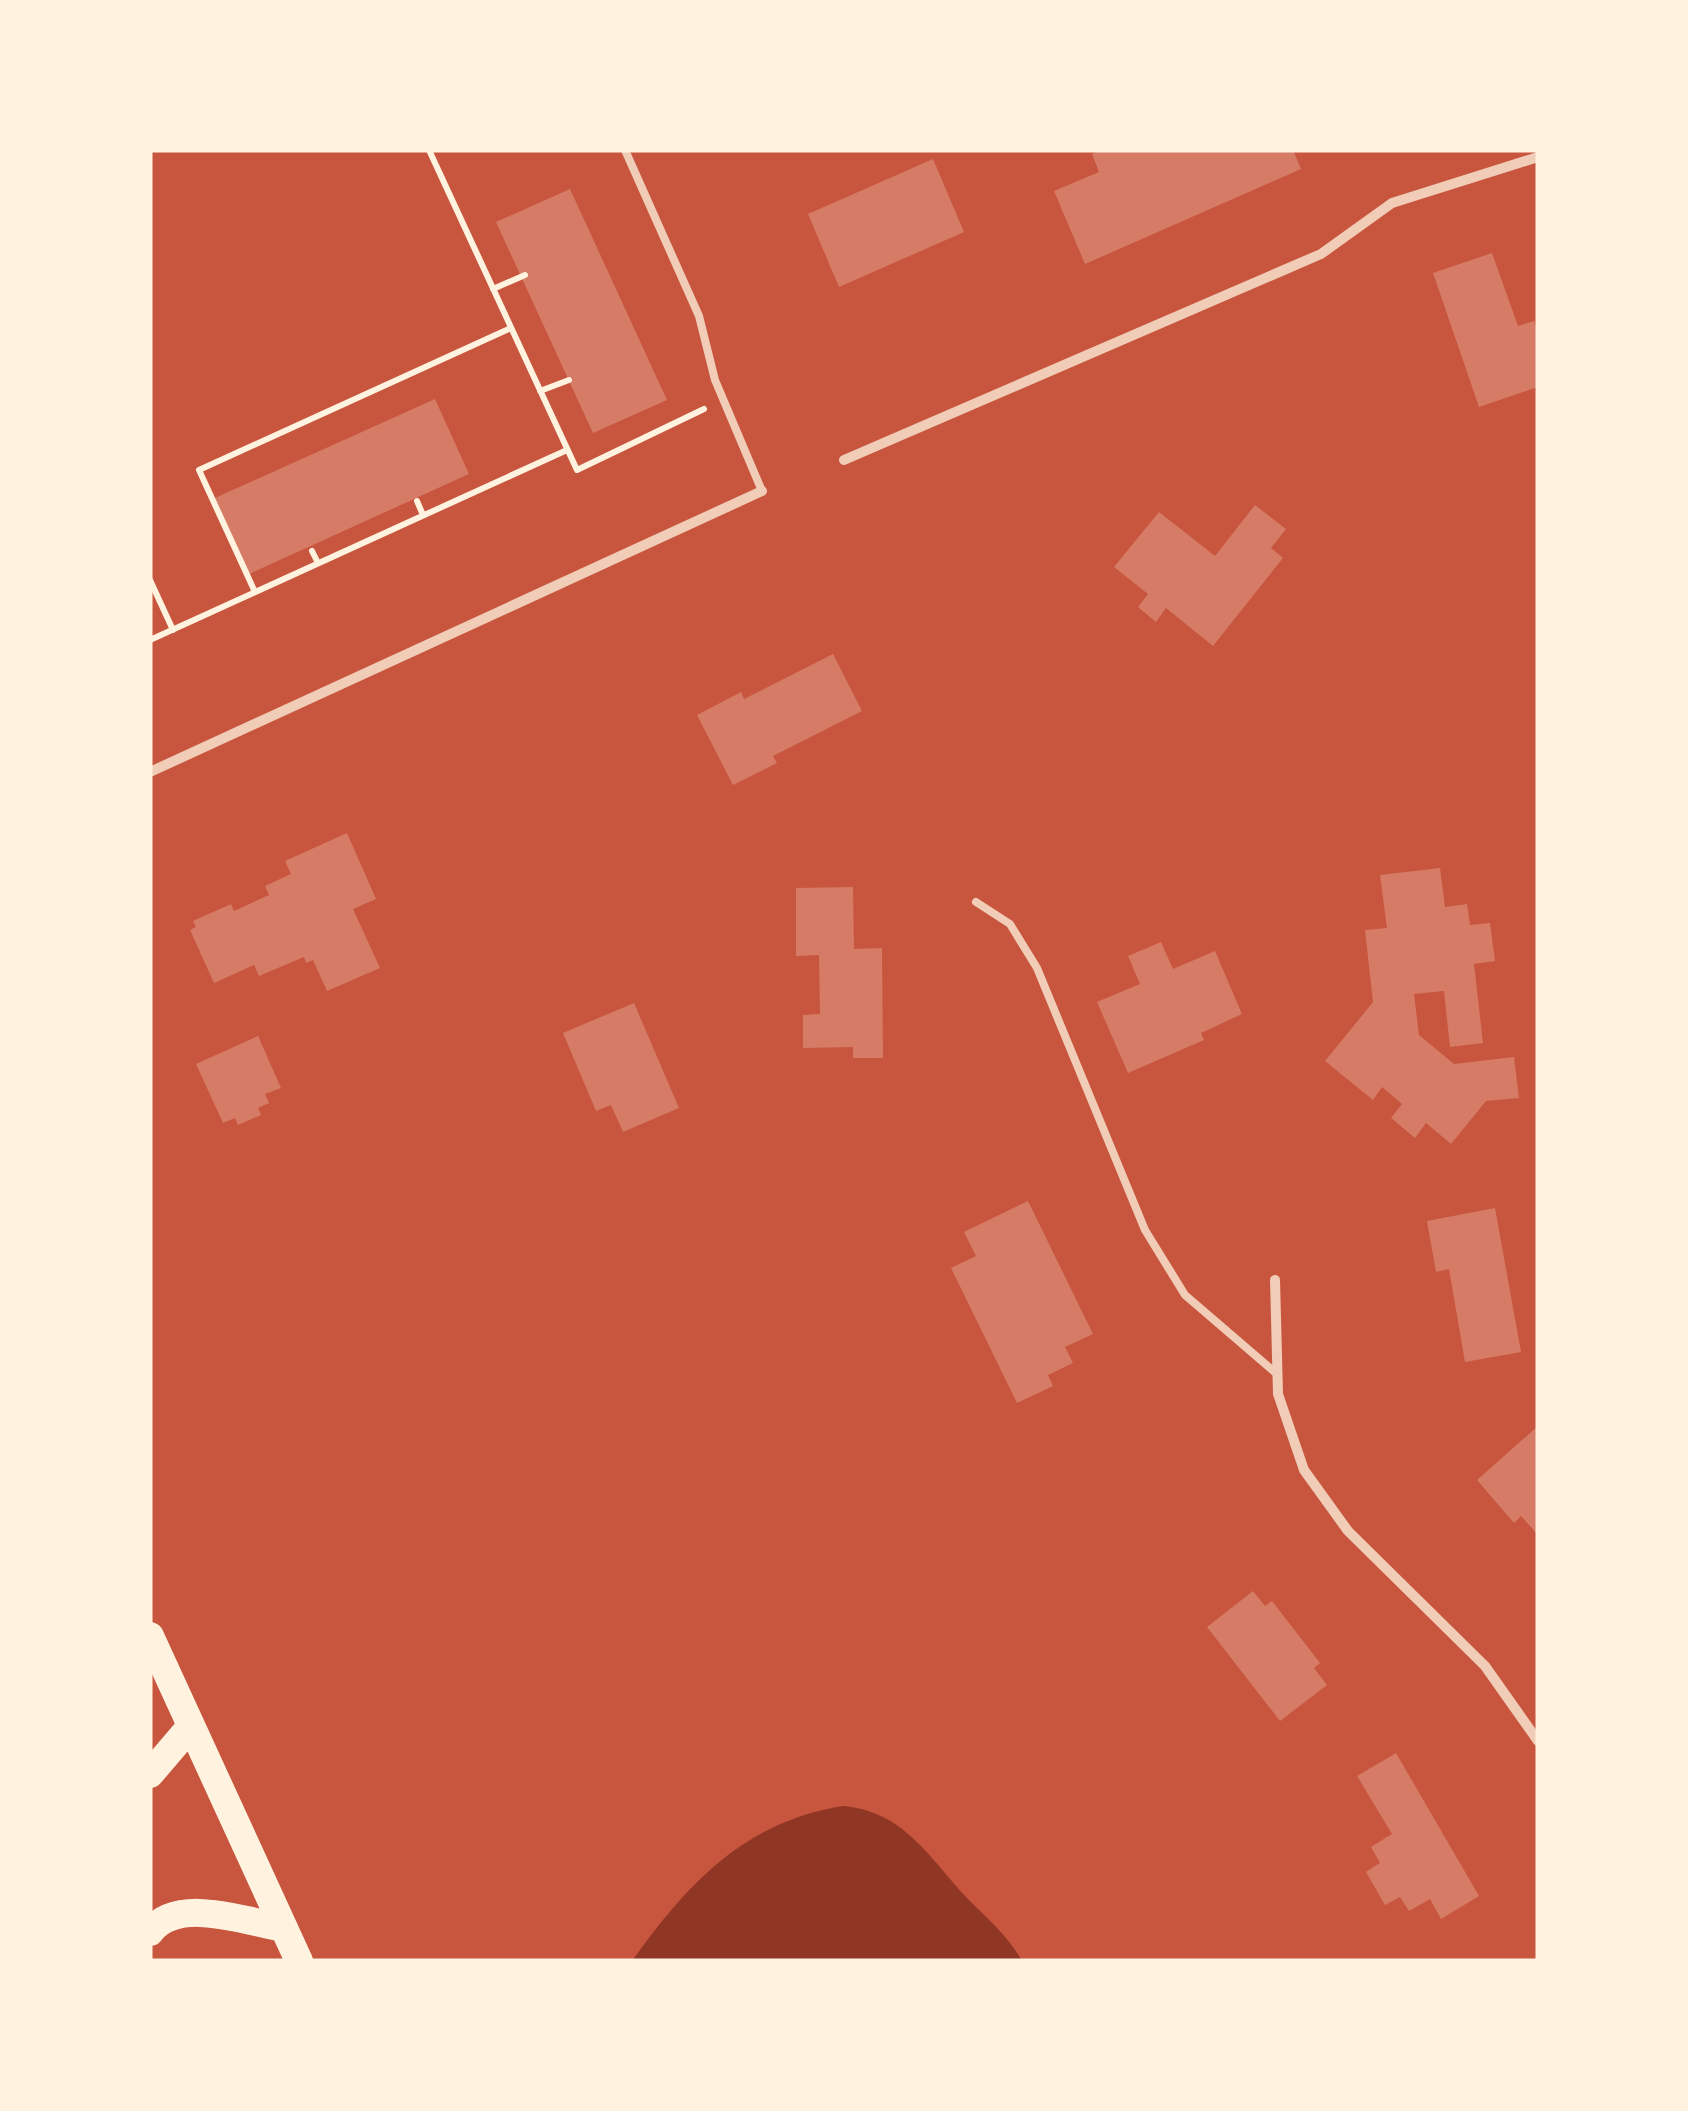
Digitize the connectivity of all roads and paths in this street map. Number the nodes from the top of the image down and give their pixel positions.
1 (428, 150) edge
2 (624, 150) edge
3 (1538, 157) edge
4 (525, 276) dead end
5 (493, 289) junction
6 (511, 328) junction
7 (570, 380) dead end
8 (540, 391) junction
9 (724, 400) junction
10 (567, 450) junction
11 (844, 460) dead end
12 (762, 492) joint
13 (416, 501) dead end
14 (423, 515) junction
15 (312, 551) dead end
16 (318, 563) junction
17 (150, 580) edge
18 (255, 592) junction
19 (172, 630) junction
20 (150, 640) edge
21 (150, 772) edge
22 (976, 902) dead end
23 (1275, 1280) dead end
24 (1277, 1374) junction
25 (150, 1636) edge
26 (191, 1726) junction
27 (1538, 1740) edge
28 (150, 1774) edge
29 (284, 1928) junction
30 (150, 1932) edge
31 (299, 1961) edge

1 - 5 path
2 - 9 lane
3 - 11 street
4 - 5 path
5 - 6 path
6 - 8 path
6 - 18 path
7 - 8 path
8 - 10 path
9 - 10 path
9 - 12 lane
10 - 14 path
12 - 21 street
13 - 14 path
14 - 16 path
15 - 16 path
16 - 18 path
17 - 19 path
18 - 19 path
19 - 20 path
22 - 24 lane
23 - 24 street
24 - 27 street
25 - 26 highway
26 - 28 highway
26 - 29 highway
29 - 30 highway
29 - 31 highway

